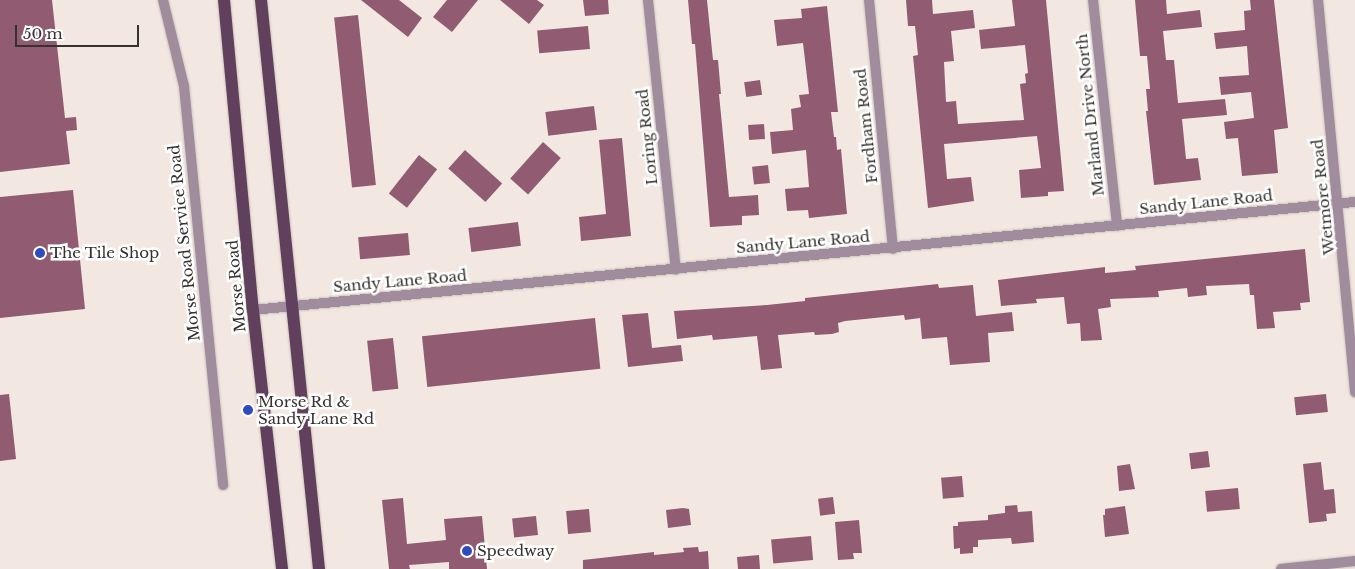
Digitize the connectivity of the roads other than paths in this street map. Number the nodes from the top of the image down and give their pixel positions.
1 (163, 0) edge
2 (224, 0) edge
3 (261, 0) edge
4 (648, 0) edge
5 (869, 0) edge
6 (1093, 0) edge
7 (1318, 0) edge
8 (1355, 202) edge
9 (1339, 204) junction
10 (1117, 226) junction
11 (893, 248) junction
12 (676, 270) junction
13 (293, 306) junction
14 (253, 310) junction
15 (1355, 392) edge
16 (223, 485) dead end
17 (1355, 561) edge
18 (282, 569) edge
19 (319, 569) edge
20 (1281, 569) edge

1 - 16 street, Morse Road Service Road
2 - 14 main road, Morse Road
3 - 13 main road
4 - 12 street, Loring Road
5 - 11 street, Fordham Road
6 - 10 street, Marland Drive North
7 - 9 street, Wetmore Road
8 - 9 street, Sandy Lane Road
9 - 10 street, Sandy Lane Road
9 - 15 street, Wetmore Road
10 - 11 street, Sandy Lane Road
11 - 12 street, Sandy Lane Road
12 - 13 street, Sandy Lane Road
13 - 14 street, Sandy Lane Road
13 - 19 main road
14 - 18 main road, Morse Road
17 - 20 street

